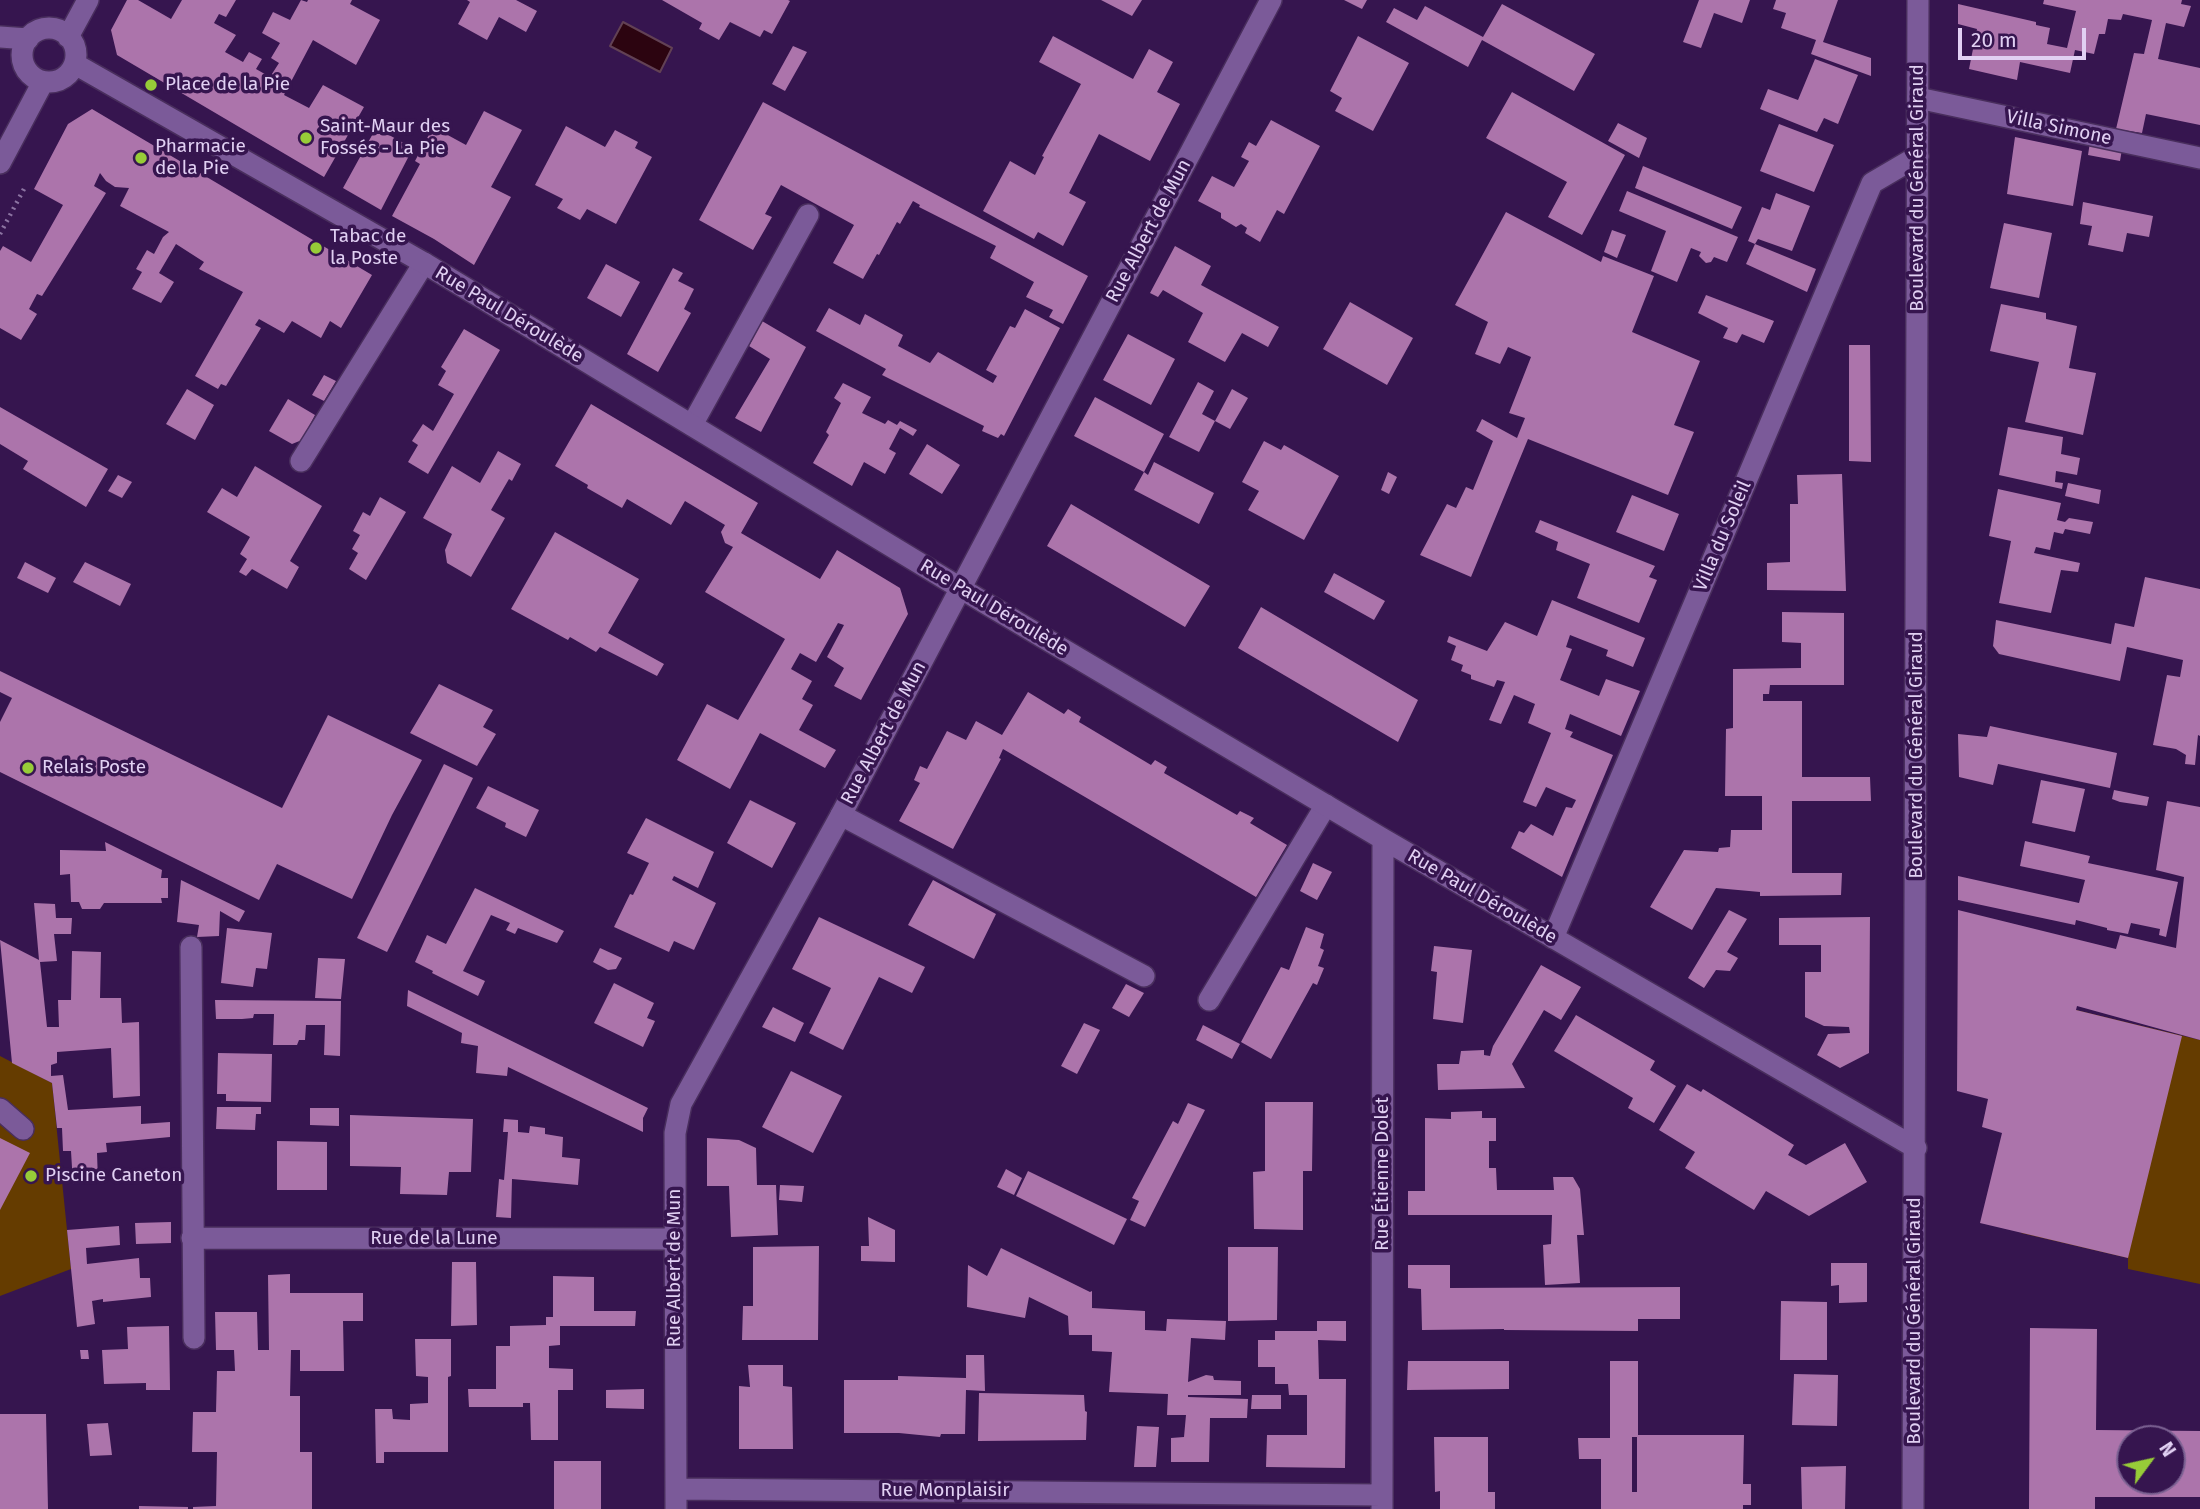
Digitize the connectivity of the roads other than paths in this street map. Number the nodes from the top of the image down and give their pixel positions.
1 (88, 0) edge
2 (1271, 0) edge
3 (1918, 0) edge
4 (0, 37) edge
5 (68, 37) junction
6 (27, 40) junction
7 (75, 64) junction
8 (43, 82) junction
9 (1918, 98) junction
10 (1917, 156) junction
11 (2200, 158) edge
12 (0, 163) edge
13 (808, 215) dead end
14 (424, 263) junction
15 (692, 425) junction
16 (301, 461) dead end
17 (960, 588) junction
18 (1326, 805) junction
19 (841, 815) junction
20 (1383, 839) junction
21 (1553, 938) junction
22 (191, 947) dead end
23 (1144, 976) dead end
24 (1209, 1000) dead end
25 (0, 1109) edge
26 (23, 1129) dead end
27 (1916, 1148) junction
28 (192, 1238) junction
29 (675, 1239) junction
30 (194, 1338) dead end
31 (676, 1499) edge
32 (1382, 1502) edge
33 (1913, 1509) edge

1 - 5 street
2 - 17 street, Rue Albert de Mun
3 - 9 street, Boulevard du Général Giraud
4 - 6 street
5 - 6 street
5 - 7 street
6 - 8 street
7 - 8 street
7 - 14 street, Rue Paul Déroulède
8 - 12 street
9 - 10 street, Boulevard du Général Giraud
9 - 11 street, Villa Simone
10 - 21 street, Villa du Soleil
10 - 27 street, Boulevard du Général Giraud
13 - 15 street
14 - 15 street, Rue Paul Déroulède
14 - 16 street
15 - 17 street, Rue Paul Déroulède
17 - 18 street, Rue Paul Déroulède
17 - 19 street, Rue Albert de Mun
18 - 20 street, Rue Paul Déroulède
18 - 24 street
19 - 23 street
19 - 29 street, Rue Albert de Mun
20 - 21 street, Rue Paul Déroulède
20 - 32 street, Rue Étienne Dolet
21 - 27 street, Rue Paul Déroulède
22 - 28 street
25 - 26 street
27 - 33 street, Boulevard du Général Giraud
28 - 29 street, Rue de la Lune
28 - 30 street
29 - 31 street, Rue Albert de Mun
31 - 32 street, Rue Monplaisir

